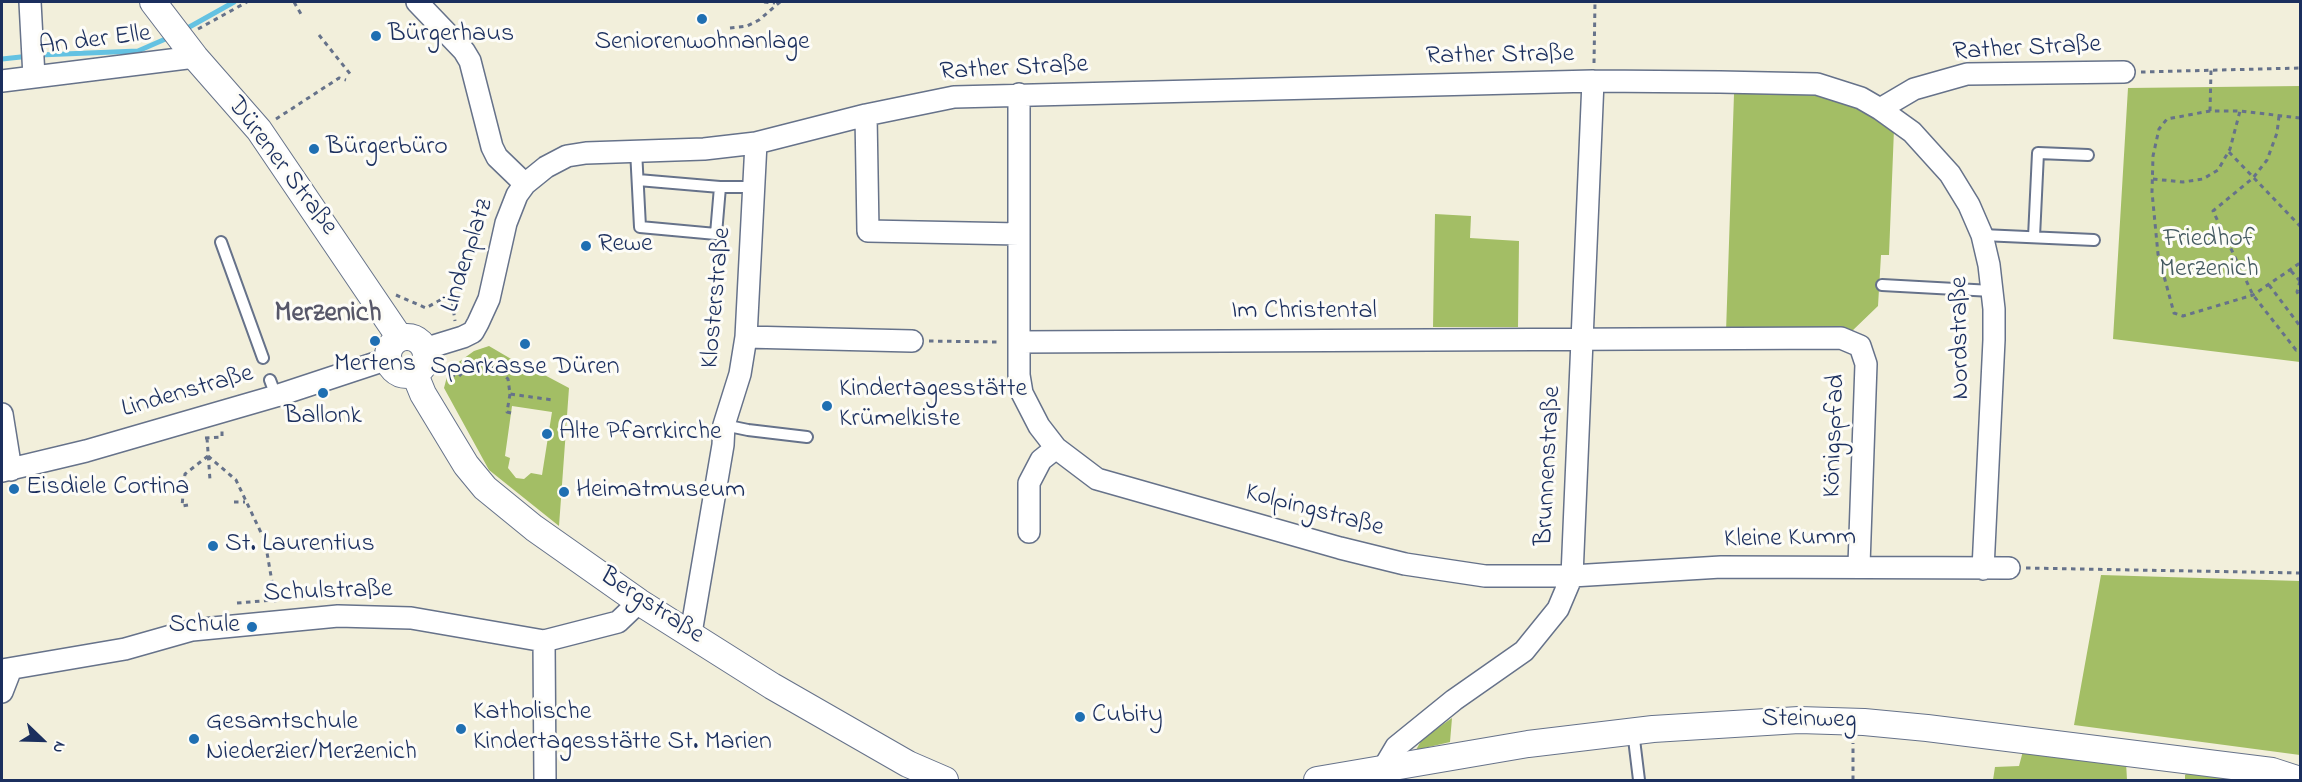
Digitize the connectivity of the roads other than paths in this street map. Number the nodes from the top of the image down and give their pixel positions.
1 (30, 2) edge
2 (153, 2) edge
3 (417, 2) edge
4 (188, 48) junction
5 (2124, 72) road end
6 (34, 77) junction
7 (2, 81) edge
8 (1593, 81) junction
9 (1018, 94) junction
10 (1880, 110) junction
11 (866, 115) junction
12 (756, 143) junction
13 (636, 150) junction
14 (2088, 155) dead end
15 (638, 180) junction
16 (525, 184) junction
17 (754, 187) junction
18 (720, 188) junction
19 (1019, 234) junction
20 (1982, 235) junction
21 (2034, 237) junction
22 (2094, 240) dead end
23 (221, 242) dead end
24 (1882, 285) dead end
25 (1992, 291) junction
26 (746, 337) junction
27 (1583, 338) junction
28 (912, 341) road end
29 (1018, 342) junction
30 (1860, 346) joint
31 (394, 348) junction
32 (424, 349) junction
33 (263, 358) dead end
34 (414, 372) junction
35 (2, 414) edge
36 (724, 424) junction
37 (807, 437) dead end
38 (1056, 448) junction
39 (6, 470) edge
40 (1029, 532) dead end
41 (1859, 565) junction
42 (2009, 568) road end
43 (1983, 569) junction
44 (1572, 576) junction
45 (639, 602) junction
46 (691, 633) junction
47 (544, 641) junction
48 (6, 669) edge
49 (2, 692) edge
50 (1633, 731) junction
51 (1383, 769) junction
52 (544, 780) edge
53 (945, 780) edge
54 (1317, 780) edge
55 (1638, 780) edge
56 (2301, 780) edge

1 - 6 street
2 - 4 street, Dürener Straße
3 - 16 street
4 - 6 street, An der Elle
4 - 31 street, Dürener Straße
5 - 10 street, Rather Straße
6 - 7 street, An der Elle
8 - 9 street, Rather Straße
8 - 10 street, Rather Straße
8 - 27 street, Brunnenstraße
9 - 11 street, Rather Straße
9 - 19 street, Kolpingstraße
10 - 20 street, Nordstraße
11 - 12 street, Rather Straße
11 - 19 street
12 - 13 street, Rather Straße
12 - 17 street, Klosterstraße
13 - 15 lane
13 - 16 street, Rather Straße
14 - 21 lane
15 - 18 lane
15 - 18 lane
16 - 32 street, Lindenplatz
17 - 18 lane
17 - 26 street, Klosterstraße
19 - 29 street, Kolpingstraße
20 - 21 lane
20 - 25 street, Nordstraße
21 - 22 lane
23 - 33 lane
24 - 25 lane
25 - 43 street, Nordstraße
26 - 28 street
26 - 36 street, Klosterstraße
27 - 29 street, Im Christental
27 - 30 street, Im Christental
27 - 44 street, Brunnenstraße
29 - 38 street, Kolpingstraße
30 - 41 street, Königspfad
31 - 32 street
31 - 34 street
31 - 39 street, Lindenstraße
32 - 34 street
34 - 45 street, Bergstraße
35 - 39 street
36 - 37 lane
36 - 46 street, Klosterstraße
38 - 40 street
38 - 44 street, Kolpingstraße
41 - 43 street, Kleine Kumm
41 - 44 street, Kleine Kumm
42 - 43 street, Kleine Kumm
44 - 51 street, Brunnenstraße
45 - 46 street, Bergstraße
45 - 47 street, Schulstraße
46 - 53 street, Bergstraße
47 - 48 street, Schulstraße
47 - 52 street
48 - 49 street, Schulstraße
50 - 51 street, Steinweg
50 - 55 lane
50 - 56 street, Steinweg
51 - 54 street, Steinweg

